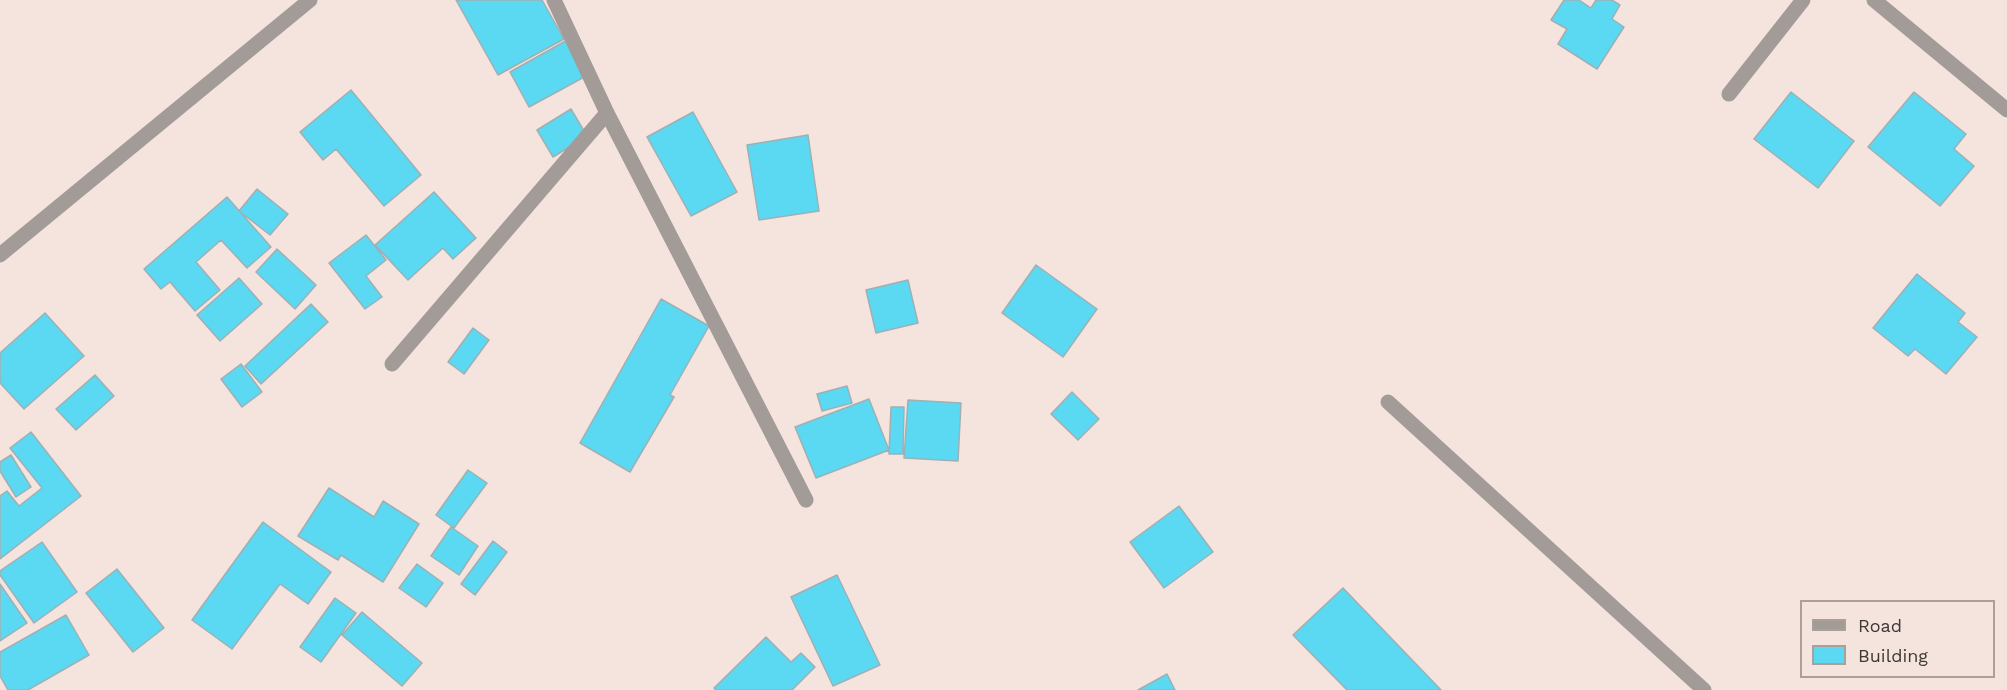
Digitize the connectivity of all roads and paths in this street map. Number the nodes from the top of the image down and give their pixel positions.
1 (310, 0) edge
2 (554, 0) edge
3 (1803, 0) edge
4 (1874, 0) edge
5 (1729, 94) dead end
6 (2007, 110) edge
7 (607, 113) junction
8 (0, 255) edge
9 (392, 364) dead end
10 (1388, 402) dead end
11 (806, 500) dead end
12 (1704, 690) edge

1 - 8 street
2 - 7 street
3 - 5 street
4 - 6 street
7 - 9 street
7 - 11 street
10 - 12 street

